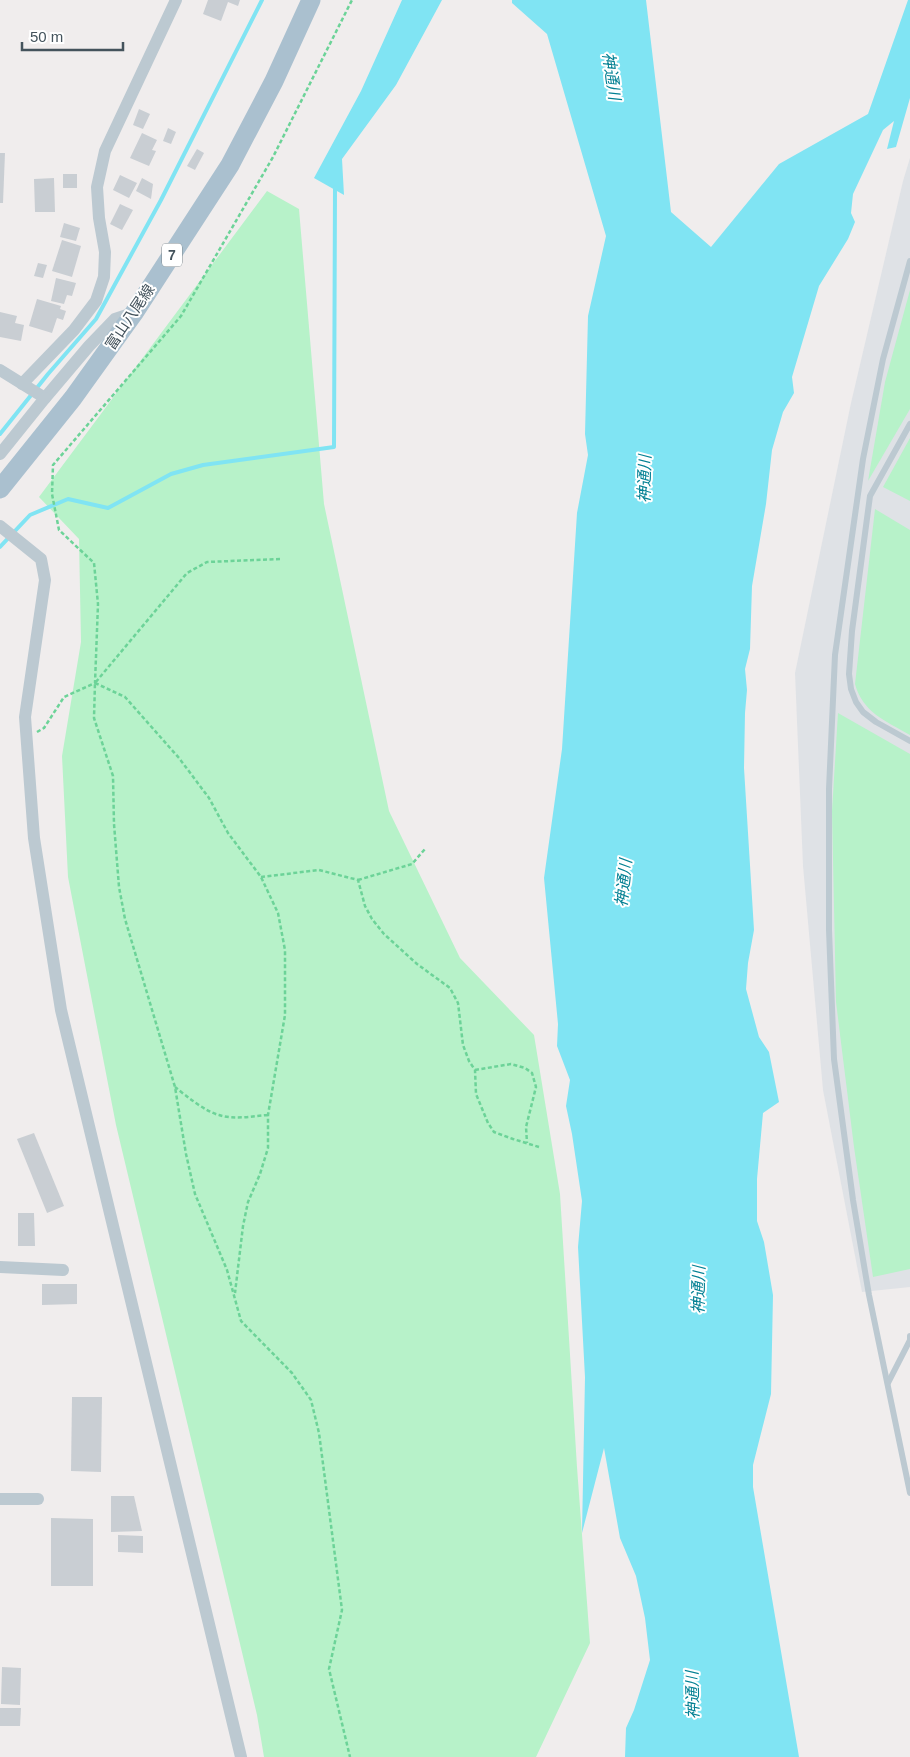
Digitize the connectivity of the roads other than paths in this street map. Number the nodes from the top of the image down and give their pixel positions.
1 (176, 0) edge
2 (311, 0) edge
3 (910, 261) edge
4 (134, 313) junction
5 (0, 370) edge
6 (34, 391) junction
7 (910, 424) edge
8 (0, 454) edge
9 (0, 489) edge
10 (0, 526) edge
11 (910, 741) edge
12 (0, 1267) edge
13 (63, 1270) dead end
14 (910, 1336) edge
15 (888, 1383) junction
16 (910, 1493) edge
17 (0, 1499) edge
18 (38, 1500) dead end
19 (241, 1757) edge

1 - 6 street
2 - 4 main road, 富山八尾線 / 7
3 - 15 lane
4 - 6 street
4 - 9 main road, 富山八尾線 / 7
5 - 6 street
6 - 8 street
7 - 11 lane
10 - 19 street
12 - 13 street
14 - 15 lane
15 - 16 lane
17 - 18 street

